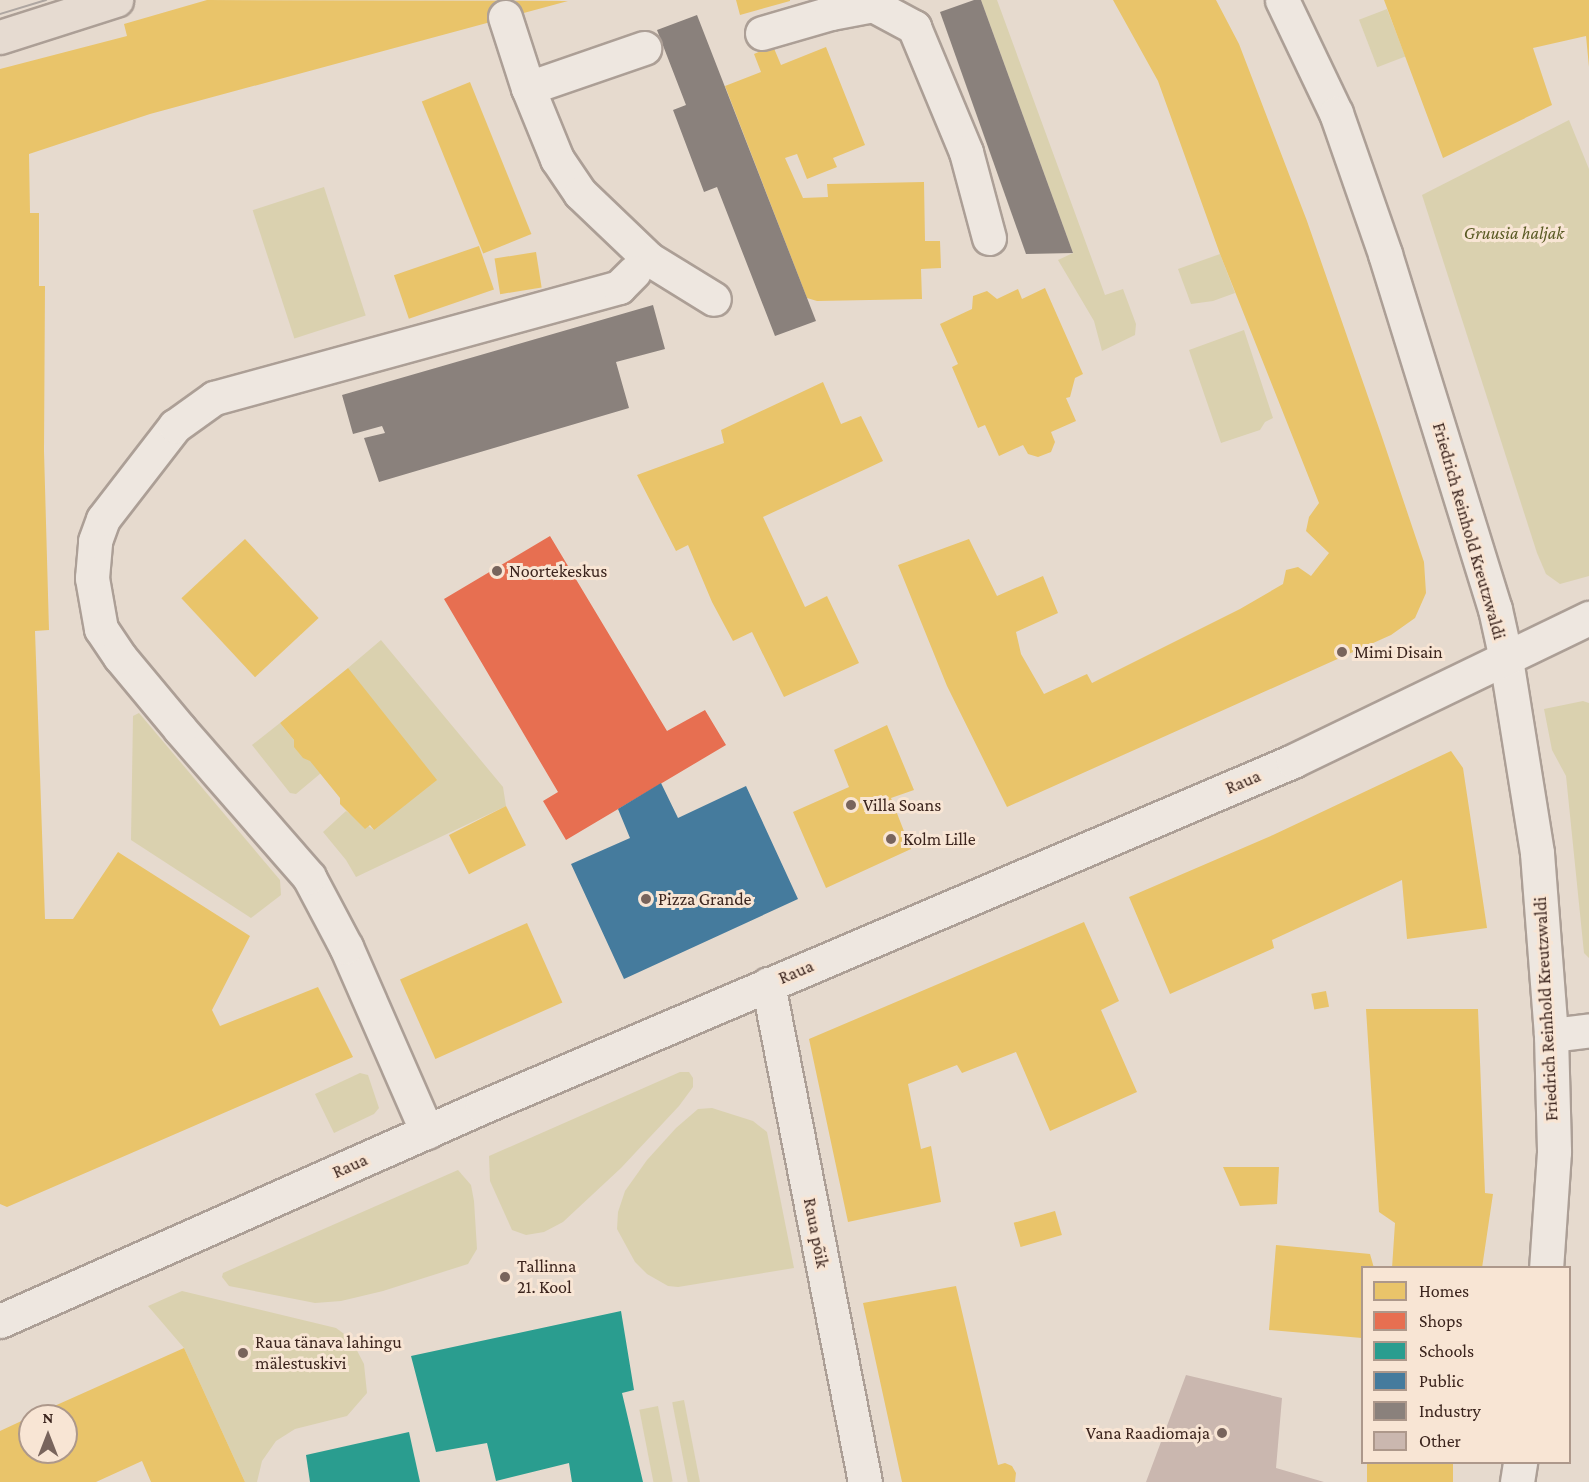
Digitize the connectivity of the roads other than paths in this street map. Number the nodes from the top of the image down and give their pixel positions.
1 (117, 0) edge
2 (1282, 0) edge
3 (828, 7) edge
4 (505, 17) dead end
5 (762, 33) dead end
6 (0, 37) edge
7 (644, 48) dead end
8 (528, 88) junction
9 (989, 238) dead end
10 (634, 272) dead end
11 (714, 299) dead end
12 (1589, 618) edge
13 (1506, 659) junction
14 (768, 984) junction
15 (1589, 1030) edge
16 (1551, 1035) junction
17 (428, 1132) junction
18 (1546, 1266) edge
19 (0, 1321) edge
20 (1520, 1464) edge
21 (865, 1482) edge
22 (1517, 1482) edge

1 - 6 main road
2 - 13 street, Friedrich Reinhold Kreutzwaldi
3 - 5 street
3 - 9 street
4 - 8 street
7 - 8 street
8 - 11 street
10 - 17 street
12 - 13 street, Raua
13 - 14 street, Raua
13 - 16 street, Friedrich Reinhold Kreutzwaldi
14 - 17 street, Raua
14 - 21 street, Raua põik
15 - 16 street
16 - 18 street, Friedrich Reinhold Kreutzwaldi
17 - 19 street, Raua
20 - 22 street

